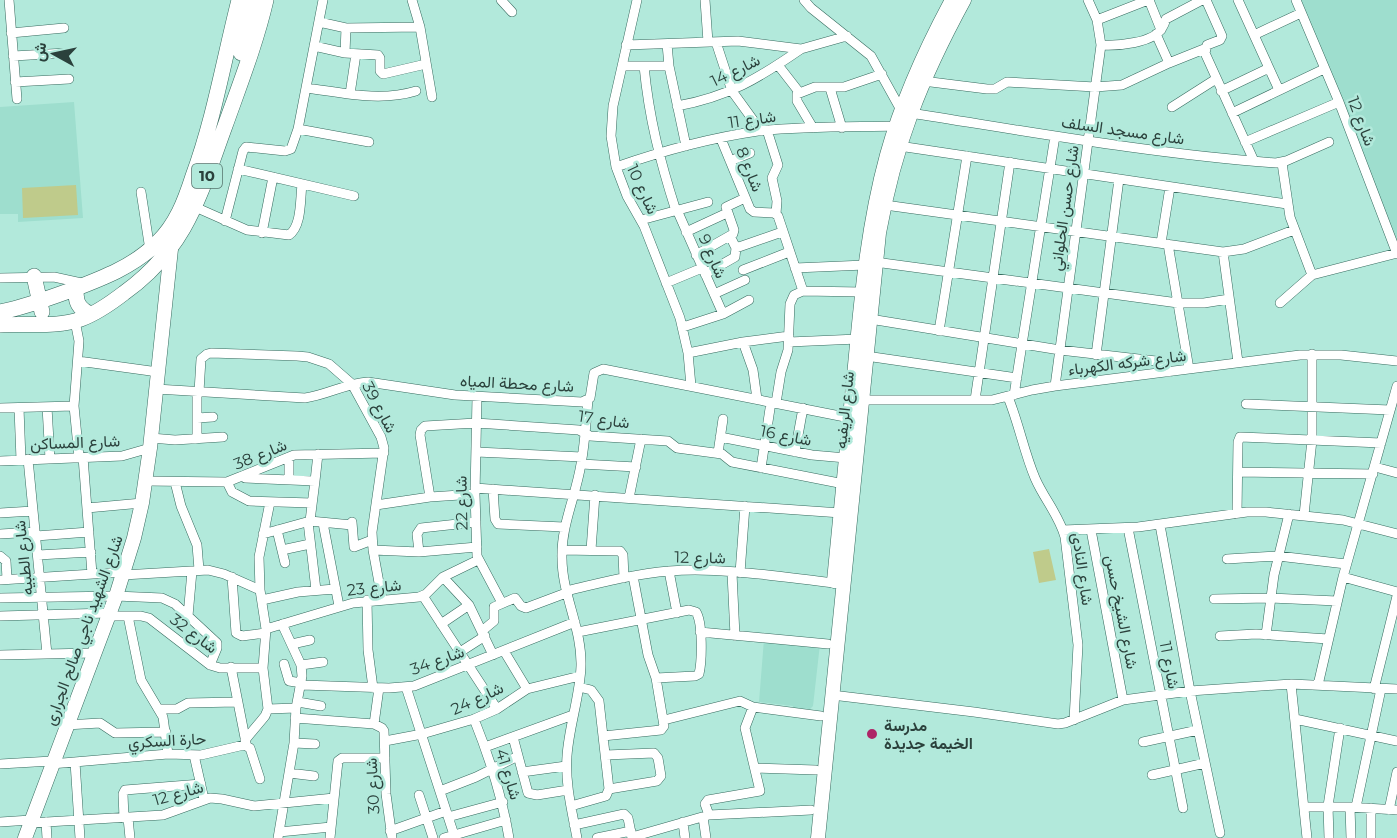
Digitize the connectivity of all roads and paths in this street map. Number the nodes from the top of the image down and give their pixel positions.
1 (9, 0) edge
2 (230, 0) edge
3 (239, 0) edge
4 (253, 0) edge
5 (266, 0) edge
6 (323, 0) edge
7 (412, 0) edge
8 (501, 0) edge
9 (637, 0) edge
10 (705, 0) edge
11 (804, 0) edge
12 (952, 0) edge
13 (964, 0) edge
14 (1088, 0) edge
15 (1178, 0) edge
16 (1204, 0) edge
17 (1238, 0) edge
18 (1296, 0) edge
19 (1145, 1) edge
20 (1183, 9) junction
21 (512, 12) dead end
22 (1301, 13) junction
23 (1097, 20) junction
24 (319, 22) junction
25 (946, 23) junction
26 (232, 27) junction
27 (420, 27) junction
28 (64, 28) dead end
29 (346, 28) junction
30 (1159, 32) junction
31 (11, 33) junction
32 (1254, 35) junction
33 (847, 36) junction
34 (712, 42) junction
35 (667, 44) junction
36 (626, 45) junction
37 (1101, 45) junction
38 (314, 46) junction
39 (801, 49) junction
40 (1204, 49) junction
41 (66, 53) dead end
42 (345, 53) junction
43 (356, 54) junction
44 (13, 56) junction
45 (1169, 63) junction
46 (426, 64) junction
47 (778, 65) junction
48 (622, 66) junction
49 (644, 66) junction
50 (669, 66) junction
51 (1269, 68) junction
52 (1324, 69) junction
53 (882, 74) junction
54 (69, 79) dead end
55 (1216, 79) junction
56 (923, 81) junction
57 (15, 82) junction
58 (240, 86) junction
59 (1095, 87) junction
60 (307, 88) junction
61 (830, 88) junction
62 (1280, 90) junction
63 (416, 91) dead end
64 (732, 91) junction
65 (1221, 91) junction
66 (799, 92) junction
67 (350, 94) junction
68 (432, 97) dead end
69 (16, 99) dead end
70 (1339, 102) junction
71 (677, 106) junction
72 (1172, 107) dead end
73 (906, 111) junction
74 (1232, 113) junction
75 (896, 126) junction
76 (813, 128) junction
77 (842, 128) junction
78 (298, 129) junction
79 (764, 131) junction
80 (1055, 136) junction
81 (721, 139) junction
82 (1088, 140) junction
83 (369, 142) dead end
84 (1245, 142) junction
85 (1329, 142) dead end
86 (686, 146) junction
87 (899, 146) junction
88 (658, 153) junction
89 (750, 153) dead end
90 (967, 156) junction
91 (730, 161) junction
92 (1254, 161) junction
93 (1010, 162) junction
94 (1282, 163) junction
95 (616, 167) junction
96 (1050, 168) junction
97 (238, 169) junction
98 (1084, 174) junction
99 (273, 177) junction
100 (1119, 179) junction
101 (302, 184) junction
102 (1170, 186) junction
103 (141, 192) dead end
104 (354, 195) dead end
105 (745, 198) junction
106 (708, 202) dead end
107 (885, 204) junction
108 (1287, 204) junction
109 (195, 207) junction
110 (677, 210) junction
111 (727, 213) junction
112 (776, 214) junction
113 (957, 215) junction
114 (641, 220) junction
115 (225, 221) junction
116 (1001, 221) junction
117 (1041, 226) junction
118 (1294, 230) junction
119 (1076, 231) junction
120 (686, 232) junction
121 (782, 232) junction
122 (262, 233) junction
123 (730, 236) junction
124 (1111, 236) junction
125 (1165, 244) junction
126 (736, 248) junction
127 (171, 249) junction
128 (150, 250) junction
129 (789, 252) junction
130 (1223, 252) junction
131 (1397, 254) edge
132 (696, 255) junction
133 (870, 264) junction
134 (795, 268) junction
135 (703, 271) junction
136 (948, 273) junction
137 (1312, 275) junction
138 (34, 276) junction
139 (0, 278) edge
140 (993, 279) junction
141 (666, 283) junction
142 (1032, 284) junction
143 (83, 286) junction
144 (1068, 289) junction
145 (803, 291) junction
146 (862, 292) junction
147 (1104, 293) junction
148 (714, 294) junction
149 (1229, 299) junction
150 (749, 300) dead end
151 (40, 302) junction
152 (1178, 303) junction
153 (1280, 303) dead end
154 (0, 312) edge
155 (91, 314) junction
156 (723, 314) junction
157 (870, 319) junction
158 (75, 321) junction
159 (42, 324) junction
160 (0, 325) edge
161 (682, 327) junction
162 (939, 331) junction
163 (984, 338) junction
164 (789, 339) junction
165 (858, 339) junction
166 (742, 342) junction
167 (1023, 344) junction
168 (1060, 350) junction
169 (688, 353) junction
170 (1312, 354) junction
171 (1096, 355) junction
172 (866, 356) junction
173 (78, 361) junction
174 (1397, 361) edge
175 (1238, 362) junction
176 (1189, 369) junction
177 (158, 372) junction
178 (1169, 372) junction
179 (979, 373) junction
180 (1017, 378) junction
181 (352, 384) junction
182 (691, 386) junction
183 (1055, 386) junction
184 (1397, 386) edge
185 (156, 389) junction
186 (198, 392) junction
187 (1011, 396) junction
188 (477, 397) junction
189 (757, 399) junction
190 (588, 400) junction
191 (975, 400) junction
192 (774, 402) junction
193 (858, 402) junction
194 (1246, 404) dead end
195 (74, 406) junction
196 (47, 407) junction
197 (0, 408) edge
198 (19, 408) junction
199 (803, 408) junction
200 (1313, 408) junction
201 (1390, 410) junction
202 (213, 417) dead end
203 (197, 418) junction
204 (850, 418) junction
205 (723, 419) dead end
206 (476, 423) junction
207 (584, 433) junction
208 (223, 437) dead end
209 (720, 437) junction
210 (197, 439) junction
211 (641, 440) junction
212 (1312, 441) junction
213 (151, 443) junction
214 (1381, 443) junction
215 (764, 446) junction
216 (476, 452) junction
217 (795, 452) junction
218 (384, 453) junction
219 (718, 453) junction
220 (318, 454) junction
221 (81, 457) junction
222 (289, 457) junction
223 (846, 458) junction
224 (50, 459) junction
225 (0, 460) edge
226 (25, 460) junction
227 (582, 461) junction
228 (636, 467) junction
229 (761, 468) junction
230 (1374, 470) junction
231 (1238, 472) junction
232 (1397, 473) edge
233 (1309, 474) junction
234 (242, 478) junction
235 (288, 480) junction
236 (146, 481) junction
237 (315, 481) junction
238 (175, 482) junction
239 (227, 482) junction
240 (844, 484) junction
241 (493, 489) junction
242 (475, 491) junction
243 (573, 493) junction
244 (595, 495) junction
245 (430, 497) junction
246 (629, 498) junction
247 (270, 502) junction
248 (142, 503) junction
249 (312, 504) junction
250 (376, 505) junction
251 (745, 506) junction
252 (87, 508) junction
253 (33, 511) junction
254 (0, 513) edge
255 (841, 513) junction
256 (1237, 514) junction
257 (1289, 514) junction
258 (1304, 515) junction
259 (309, 522) junction
260 (476, 522) junction
261 (323, 523) junction
262 (1358, 523) junction
263 (1160, 525) junction
264 (564, 527) junction
265 (1128, 528) junction
266 (277, 530) junction
267 (1064, 530) junction
268 (1091, 530) junction
269 (89, 531) junction
270 (0, 534) edge
271 (36, 534) junction
272 (263, 534) junction
273 (1397, 534) edge
274 (326, 541) junction
275 (310, 543) junction
276 (373, 545) junction
277 (477, 547) junction
278 (282, 550) junction
279 (562, 550) junction
280 (591, 550) junction
281 (91, 552) junction
282 (419, 552) junction
283 (38, 555) junction
284 (0, 556) edge
285 (1278, 556) junction
286 (478, 560) junction
287 (1227, 560) dead end
288 (330, 562) junction
289 (285, 563) dead end
290 (312, 563) junction
291 (1347, 564) junction
292 (196, 570) junction
293 (669, 571) junction
294 (736, 573) junction
295 (92, 574) junction
296 (123, 574) junction
297 (40, 577) junction
298 (232, 577) junction
299 (443, 577) junction
300 (628, 577) junction
301 (1343, 578) junction
302 (4, 579) edge
303 (834, 583) junction
304 (335, 589) junction
305 (260, 590) junction
306 (316, 590) junction
307 (566, 592) junction
308 (1397, 594) edge
309 (116, 596) junction
310 (423, 596) junction
311 (42, 597) junction
312 (0, 598) edge
313 (1270, 598) junction
314 (382, 599) junction
315 (1214, 599) dead end
316 (262, 600) junction
317 (367, 600) junction
318 (1337, 601) junction
319 (502, 603) junction
320 (469, 605) junction
321 (339, 606) junction
322 (677, 613) junction
323 (108, 614) junction
324 (44, 615) junction
325 (0, 616) edge
326 (128, 616) junction
327 (188, 616) junction
328 (642, 620) junction
329 (282, 624) junction
330 (441, 624) junction
331 (576, 627) junction
332 (265, 631) junction
333 (700, 632) junction
334 (484, 634) junction
335 (1266, 634) junction
336 (735, 636) junction
337 (1220, 636) dead end
338 (1386, 638) junction
339 (1328, 639) junction
340 (310, 640) dead end
341 (1397, 640) edge
342 (291, 644) junction
343 (828, 644) junction
344 (504, 651) junction
345 (460, 652) junction
346 (93, 653) junction
347 (47, 654) junction
348 (0, 655) edge
349 (493, 655) junction
350 (323, 662) dead end
351 (284, 664) dead end
352 (210, 665) junction
353 (301, 665) junction
354 (469, 665) junction
355 (231, 667) junction
356 (263, 668) junction
357 (580, 676) junction
358 (656, 678) junction
359 (302, 684) junction
360 (1291, 684) junction
361 (1318, 685) junction
362 (406, 687) junction
363 (579, 687) junction
364 (376, 688) junction
365 (527, 689) junction
366 (1377, 689) junction
367 (1397, 689) edge
368 (1190, 691) junction
369 (1161, 694) junction
370 (832, 695) junction
371 (1123, 700) junction
372 (237, 702) junction
373 (297, 705) junction
374 (321, 706) dead end
375 (753, 707) junction
376 (160, 709) junction
377 (268, 709) junction
378 (497, 709) junction
379 (573, 715) junction
380 (821, 716) junction
381 (295, 718) junction
382 (474, 719) junction
383 (1295, 719) junction
384 (664, 720) junction
385 (1074, 720) junction
386 (374, 724) junction
387 (66, 725) junction
388 (1340, 728) junction
389 (1198, 730) junction
390 (166, 732) junction
391 (422, 734) junction
392 (1372, 735) junction
393 (385, 736) junction
394 (603, 736) junction
395 (1169, 736) junction
396 (513, 737) junction
397 (1143, 741) dead end
398 (1397, 741) edge
399 (246, 743) junction
400 (294, 743) junction
401 (315, 744) dead end
402 (485, 747) junction
403 (168, 754) junction
404 (194, 755) junction
405 (606, 755) junction
406 (518, 756) junction
407 (385, 758) junction
408 (75, 762) junction
409 (52, 763) junction
410 (1205, 763) junction
411 (0, 764) edge
412 (566, 766) junction
413 (493, 768) junction
414 (755, 768) junction
415 (1176, 770) junction
416 (816, 771) junction
417 (522, 772) junction
418 (1397, 772) edge
419 (289, 773) junction
420 (1152, 775) dead end
421 (314, 776) dead end
422 (260, 779) dead end
423 (201, 784) junction
424 (609, 789) junction
425 (568, 790) junction
426 (440, 791) junction
427 (419, 795) dead end
428 (334, 798) junction
429 (204, 799) junction
430 (503, 802) junction
431 (284, 803) junction
432 (815, 805) junction
433 (571, 806) junction
434 (1328, 806) junction
435 (1304, 807) junction
436 (1353, 807) junction
437 (1183, 808) dead end
438 (1371, 808) junction
439 (1393, 810) edge
440 (447, 814) junction
441 (706, 816) junction
442 (126, 818) junction
443 (428, 818) junction
444 (506, 820) junction
445 (31, 821) junction
446 (79, 821) junction
447 (0, 822) edge
448 (46, 822) junction
449 (682, 822) junction
450 (574, 825) junction
451 (331, 827) junction
452 (1220, 833) dead end
453 (391, 834) edge
454 (279, 835) edge
455 (631, 836) edge
456 (451, 837) edge
457 (25, 838) edge
458 (47, 838) edge
459 (80, 838) edge
460 (130, 838) edge
461 (330, 838) edge
462 (433, 838) edge
463 (509, 838) edge
464 (577, 838) edge
465 (597, 838) edge
466 (685, 838) edge
467 (706, 838) edge
468 (808, 838) edge
469 (818, 838) edge
470 (1307, 838) edge
471 (1329, 838) edge
472 (1351, 838) edge
473 (1371, 838) edge

1 - 31 street
2 - 26 main road
3 - 26 main road, 10
4 - 58 main road
5 - 58 main road, 10
6 - 24 street
7 - 27 street
8 - 21 street
9 - 36 street, شارع 10
10 - 34 street
11 - 33 street
12 - 25 street, شارع الريفيه
13 - 25 street, شارع الريفيه
14 - 23 street, شارع حسن الحلواني
15 - 20 street
16 - 20 street
16 - 40 street
17 - 32 street
18 - 22 street, شارع 12
19 - 23 street
19 - 30 street
20 - 30 street
22 - 32 street
22 - 52 street, شارع 12
23 - 37 street, شارع حسن الحلواني
24 - 29 street
24 - 38 street
25 - 56 street, شارع الريفيه
25 - 73 street, شارع الريفيه
26 - 128 main road, 10
27 - 29 street
27 - 46 street
28 - 31 street
29 - 42 street
30 - 37 street
30 - 45 street
31 - 44 street
32 - 51 street
33 - 39 street
33 - 53 street
34 - 35 street
34 - 39 street
34 - 64 street
35 - 36 street
35 - 50 street
36 - 48 street, شارع 10
37 - 59 street, شارع حسن الحلواني
38 - 42 street
38 - 60 street
39 - 47 street, شارع 14
40 - 45 street
40 - 55 street
41 - 44 street
42 - 43 street
43 - 46 street
43 - 67 street
44 - 57 street
45 - 59 street
46 - 68 street
47 - 64 street, شارع 14
47 - 66 street
48 - 49 street
48 - 95 street, شارع 10
49 - 50 street
49 - 88 street, شارع 9
50 - 71 street
51 - 62 street
51 - 65 street
52 - 62 street
52 - 70 street, شارع 12
53 - 61 street
53 - 73 street
54 - 57 street
55 - 65 street
55 - 72 street
56 - 59 street
56 - 73 street, شارع الريفيه
57 - 69 street
58 - 109 main road, 10
59 - 82 street, شارع حسن الحلواني
60 - 67 street
60 - 78 street
61 - 66 street
61 - 77 street
62 - 74 street
63 - 67 street
64 - 71 street, شارع 14
64 - 79 street
65 - 74 street
66 - 76 street
70 - 84 street
70 - 131 street, شارع 12
71 - 86 street
73 - 75 street, شارع الريفيه
73 - 80 street, شارع مسجد السلف
73 - 87 street, شارع الريفيه
74 - 84 street
75 - 77 street, شارع 11
75 - 133 street, شارع الريفيه
76 - 77 street, شارع 11
76 - 79 street, شارع 11
78 - 83 street
78 - 97 street
79 - 81 street, شارع 11
79 - 112 street
80 - 82 street, شارع مسجد السلف
80 - 96 street
81 - 86 street, شارع 11
81 - 91 street, شارع 8
82 - 92 street, شارع مسجد السلف
82 - 98 street, شارع حسن الحلواني
84 - 92 street
85 - 94 street, شارع مسجد السلف
86 - 88 street, شارع 11
87 - 90 street
87 - 107 street, شارع الريفيه
88 - 95 street, شارع 11
88 - 110 street, شارع 9
89 - 91 street
90 - 93 street
90 - 113 street
91 - 105 street, شارع 8
92 - 94 street, شارع مسجد السلف
93 - 96 street
93 - 116 street
94 - 108 street
95 - 114 street, شارع 10
96 - 98 street
96 - 117 street
97 - 99 street
97 - 115 street
98 - 100 street
98 - 119 street, شارع حسن الحلواني
99 - 101 street
99 - 122 street
100 - 102 street
100 - 124 street
101 - 104 street
101 - 122 street
102 - 108 street
102 - 125 street
103 - 128 street
105 - 111 street
105 - 112 street, شارع 8
106 - 110 street
107 - 113 street
107 - 133 street, شارع الريفيه
108 - 118 street
109 - 115 street
109 - 127 main road, 10
110 - 114 street
110 - 120 street, شارع 9
111 - 120 street
111 - 123 street
112 - 121 street
113 - 116 street
113 - 136 street
114 - 141 street, شارع 10
115 - 122 street
116 - 117 street
116 - 140 street
117 - 119 street
117 - 142 street
118 - 130 street
118 - 137 street
119 - 124 street
119 - 144 street, شارع حسن الحلواني
120 - 132 street, شارع 9
121 - 126 street
121 - 129 street
123 - 126 street
123 - 132 street
124 - 125 street
124 - 147 street
125 - 130 street
125 - 152 street
126 - 135 street
127 - 155 main road, 10
127 - 177 street, شارع الشهيد ناجي صالح الجرارى
128 - 143 main road, 10
129 - 134 street
129 - 148 street
130 - 149 street
131 - 137 street
132 - 135 street, شارع 9
133 - 134 street
133 - 136 street
133 - 146 street, شارع الريفيه
133 - 157 street, شارع الريفيه
134 - 145 street
135 - 141 street
135 - 148 street, شارع 9
136 - 140 street
136 - 162 street
137 - 153 street
138 - 139 street
138 - 143 street
138 - 151 main road
140 - 142 street
140 - 163 street
141 - 161 street, شارع 10
142 - 144 street
142 - 167 street
143 - 151 main road, 10
143 - 155 main road
144 - 147 street
144 - 168 street, شارع حسن الحلواني
145 - 146 street
145 - 164 street
146 - 165 street, شارع الريفيه
147 - 152 street
147 - 171 street
148 - 156 street, شارع 9
149 - 152 street
149 - 175 street
150 - 156 street
151 - 154 main road, 10
151 - 159 main road
152 - 176 street
155 - 158 main road, 10
156 - 161 street
157 - 162 street
157 - 172 street, شارع الريفيه
158 - 159 main road, 10
158 - 173 street
159 - 160 main road, 10
161 - 169 street, شارع 10
162 - 163 street
163 - 167 street
163 - 179 street
164 - 165 street
164 - 166 street
164 - 192 street
165 - 193 street, شارع الريفيه
166 - 169 street
166 - 189 street
167 - 168 street
167 - 180 street
168 - 171 street
168 - 183 street, شارع حسن الحلواني
169 - 182 street, شارع 10
170 - 174 street, شارع شركه الكهرباء
170 - 175 street, شارع شركه الكهرباء
170 - 200 street
171 - 178 street
172 - 179 street
172 - 193 street, شارع الريفيه
173 - 177 street
173 - 195 street
175 - 176 street, شارع شركه الكهرباء
176 - 178 street, شارع شركه الكهرباء
177 - 185 street, شارع الشهيد ناجي صالح الجرارى
178 - 183 street, شارع شركه الكهرباء
179 - 180 street
179 - 191 street
180 - 187 street
181 - 186 street, شارع محطة المياه
181 - 186 street, شارع 39
181 - 188 street, شارع محطة المياه
181 - 218 street, شارع 39
182 - 189 street, شارع محطة المياه
182 - 190 street, شارع محطة المياه
183 - 187 street, شارع شركه الكهرباء
184 - 201 street
185 - 186 street, شارع محطة المياه
185 - 213 street, شارع الشهيد ناجي صالح الجرارى
186 - 203 street, شارع 39
187 - 191 street, شارع شركه الكهرباء
187 - 267 street, شارع النادى
188 - 190 street, شارع محطة المياه
188 - 206 street, شارع 22
189 - 192 street, شارع محطة المياه
190 - 207 street
191 - 193 street, شارع شركه الكهرباء
192 - 199 street, شارع محطة المياه
192 - 215 street
193 - 204 street, شارع الريفيه
193 - 370 street, شارع الريفيه
194 - 200 street
195 - 196 street
195 - 221 street
196 - 198 street
196 - 224 street
197 - 198 street
198 - 226 street, شارع الطبيه
199 - 204 street, شارع محطة المياه
199 - 217 street
200 - 201 street
200 - 212 street
201 - 214 street
202 - 203 street
203 - 210 street, شارع 39
204 - 223 street, شارع الريفيه
205 - 209 street
206 - 207 street, شارع 17
206 - 216 street, شارع 22
206 - 245 street, شارع 17
207 - 211 street, شارع 17
207 - 227 street
208 - 210 street, شارع المساكن
209 - 215 street, شارع 16
209 - 219 street
210 - 213 street, شارع المساكن
211 - 219 street, شارع 17
211 - 228 street
212 - 214 street
212 - 231 street
212 - 233 street
213 - 221 street, شارع المساكن
213 - 236 street, شارع الشهيد ناجي صالح الجرارى
214 - 230 street
215 - 217 street, شارع 16
215 - 229 street
216 - 227 street
216 - 242 street, شارع 22
217 - 223 street, شارع 16
218 - 220 street, شارع 38
218 - 250 street, شارع 39
219 - 229 street, شارع 17
220 - 222 street, شارع 38
220 - 237 street
221 - 224 street, شارع المساكن
221 - 252 street
222 - 234 street, شارع 38
222 - 235 street
223 - 240 street, شارع الريفيه
224 - 226 street, شارع المساكن
225 - 226 street, شارع المساكن
226 - 253 street, شارع الطبيه
227 - 228 street
227 - 243 street
228 - 246 street
229 - 240 street, شارع 17
230 - 232 street
230 - 233 street
230 - 262 street
231 - 233 street
231 - 256 street
233 - 258 street
234 - 235 street
234 - 239 street, شارع 38
235 - 237 street
236 - 238 street, شارع 38
236 - 248 street, شارع الشهيد ناجي صالح الجرارى
237 - 249 street
238 - 239 street, شارع 38
238 - 292 street
239 - 247 street
240 - 255 street, شارع الريفيه
241 - 242 street
241 - 243 street
241 - 264 street
242 - 245 street
242 - 260 street, شارع 22
243 - 244 street
243 - 264 street
244 - 246 street
244 - 280 street
245 - 250 street
246 - 251 street
247 - 249 street
247 - 272 street
248 - 252 street
248 - 296 street, شارع الشهيد ناجي صالح الجرارى
249 - 259 street
250 - 276 street, شارع 39
251 - 255 street
251 - 294 street
252 - 269 street
253 - 254 street
253 - 271 street, شارع الطبيه
255 - 303 street, شارع الريفيه
256 - 257 street
256 - 263 street
257 - 258 street
257 - 285 street
258 - 262 street
259 - 261 street
259 - 266 street
259 - 275 street
260 - 277 street, شارع 22
260 - 282 street
261 - 274 street
261 - 276 street
262 - 273 street
262 - 291 street
263 - 265 street
263 - 368 street
264 - 279 street
265 - 268 street
265 - 369 street, شارع 11
266 - 272 street
266 - 278 street
267 - 268 street
267 - 385 street, شارع النادى
268 - 371 street, شارع الشيخ حسن
269 - 271 street
269 - 281 street
270 - 271 street
271 - 283 street, شارع الطبيه
272 - 305 street
274 - 275 street
274 - 288 street
275 - 278 street
275 - 290 street
276 - 282 street
276 - 314 street, شارع 39
277 - 282 street
277 - 286 street, شارع 22
278 - 289 street
279 - 280 street
279 - 307 street
280 - 300 street
281 - 283 street
281 - 295 street
283 - 297 street, شارع الطبيه
284 - 302 street
285 - 287 street
285 - 291 street
285 - 313 street
286 - 299 street, شارع 23
286 - 319 street, شارع 22
288 - 290 street
288 - 304 street
290 - 306 street
291 - 301 street
292 - 296 street
292 - 298 street
292 - 327 street
293 - 294 street, شارع 12
293 - 300 street, شارع 12
293 - 322 street
294 - 303 street, شارع 12
294 - 336 street
295 - 296 street
295 - 297 street
296 - 309 street, شارع الشهيد ناجي صالح الجرارى
297 - 302 street
297 - 311 street, شارع الطبيه
298 - 305 street
298 - 332 street
299 - 310 street, شارع 23
299 - 320 street
300 - 307 street, شارع 12
300 - 328 street
301 - 308 street
301 - 318 street
303 - 343 street, شارع الريفيه
304 - 306 street
304 - 321 street
305 - 316 street
306 - 316 street
307 - 319 street, شارع 12
307 - 331 street
308 - 338 street
309 - 311 street
309 - 323 street, شارع الشهيد ناجي صالح الجرارى
309 - 327 street
310 - 314 street, شارع 23
310 - 330 street
311 - 312 street
311 - 324 street, شارع الطبيه
313 - 315 street
313 - 318 street
313 - 335 street
314 - 317 street, شارع 23
316 - 332 street
317 - 321 street, شارع 23
317 - 364 street
318 - 339 street
319 - 334 street
320 - 330 street
320 - 334 street
321 - 329 street, شارع 23
322 - 328 street, شارع 34
322 - 333 street
323 - 324 street, شارع 32
323 - 326 street, شارع 32
323 - 346 street, شارع الشهيد ناجي صالح الجرارى
324 - 325 street, شارع 32
324 - 347 street, شارع الطبيه
326 - 352 street, شارع 32
326 - 376 street
327 - 352 street
328 - 331 street, شارع 34
328 - 358 street
329 - 332 street, شارع 23
329 - 342 street
330 - 345 street
331 - 344 street, شارع 34
331 - 357 street
332 - 356 street
333 - 336 street
333 - 358 street
334 - 345 street
334 - 349 street
335 - 337 street
335 - 339 street
336 - 343 street
338 - 341 street
338 - 366 street
339 - 361 street
340 - 342 street
342 - 353 street
343 - 380 street, شارع الريفيه
344 - 349 street, شارع 34
344 - 365 street
345 - 354 street
346 - 347 street
346 - 387 street, شارع الشهيد ناجي صالح الجرارى
347 - 348 street
349 - 354 street, شارع 34
350 - 353 street
351 - 359 street
352 - 355 street, شارع 32
353 - 359 street
354 - 362 street, شارع 34
354 - 378 street
355 - 356 street, شارع 32
355 - 372 street
356 - 377 street
357 - 363 street
357 - 365 street, شارع 24
358 - 384 street
359 - 364 street, شارع 34
359 - 373 street
360 - 361 street
360 - 368 street
360 - 383 street
361 - 366 street
362 - 364 street, شارع 34
362 - 391 street
363 - 379 street
363 - 394 street
364 - 386 street
365 - 378 street, شارع 24
366 - 367 street
366 - 392 street
368 - 369 street
368 - 389 street
369 - 371 street
369 - 395 street, شارع 11
370 - 385 street
370 - 432 street, شارع الريفيه
371 - 385 street
372 - 376 street
372 - 399 street
373 - 374 street
373 - 377 street
373 - 381 street
375 - 380 street
375 - 384 street
375 - 414 street
376 - 390 street
377 - 399 street
378 - 382 street, شارع 24
379 - 396 street
379 - 412 street
380 - 416 street, شارع الريفيه
381 - 386 street
381 - 400 street
382 - 391 street, شارع 24
382 - 402 street, شارع 41
383 - 388 street
383 - 435 street
384 - 394 street
386 - 393 street
387 - 390 street
387 - 409 street, شارع الشهيد ناجي صالح الجرارى
388 - 392 street
388 - 434 street
389 - 395 street
389 - 410 street
390 - 403 street
391 - 393 street, شارع 24
391 - 426 street
392 - 398 street
392 - 436 street
393 - 407 street, شارع 30
394 - 405 street
395 - 397 street
395 - 415 street, شارع 11
396 - 402 street
396 - 406 street
399 - 404 street, حارة السكري
399 - 422 street
400 - 401 street
400 - 419 street
402 - 413 street, شارع 41
403 - 404 street, حارة السكري
403 - 408 street, حارة السكري
404 - 423 street
405 - 424 street
405 - 424 street
406 - 413 street
406 - 417 street
407 - 428 street
407 - 453 street, شارع 30
408 - 409 street, حارة السكري
408 - 446 street
409 - 411 street, حارة السكري
409 - 445 street, شارع الشهيد ناجي صالح الجرارى
410 - 415 street
410 - 452 street
412 - 417 street
412 - 425 street
413 - 426 street
413 - 430 street, شارع 41
414 - 416 street
414 - 441 street
415 - 420 street
415 - 437 street, شارع 11
416 - 432 street, شارع الريفيه
417 - 425 street
418 - 439 street
419 - 421 street
419 - 431 street
423 - 429 street
423 - 442 street
424 - 433 street
425 - 433 street
426 - 440 street
427 - 443 street
428 - 431 street, شارع 12
428 - 451 street
429 - 431 street, شارع 12
429 - 442 street, شارع 12
430 - 440 street
430 - 444 street, شارع 41
431 - 454 street
432 - 441 street
432 - 468 street, شارع الريفيه
432 - 469 street, شارع الريفيه
433 - 450 street
434 - 435 street
434 - 436 street
434 - 471 street
435 - 470 street
436 - 438 street
436 - 472 street
438 - 439 street
438 - 473 street
440 - 443 street
440 - 456 street
441 - 449 street
441 - 467 street
442 - 446 street, شارع 12
442 - 460 street
443 - 453 street
443 - 462 street
444 - 456 street
444 - 463 street, شارع 41
445 - 447 street, شارع 12
445 - 448 street, شارع 12
445 - 457 street, شارع الشهيد ناجي صالح الجرارى
446 - 448 street, شارع 12
446 - 459 street
448 - 458 street
449 - 455 street
449 - 466 street
450 - 455 street
450 - 464 street
451 - 454 street
451 - 461 street
455 - 465 street

